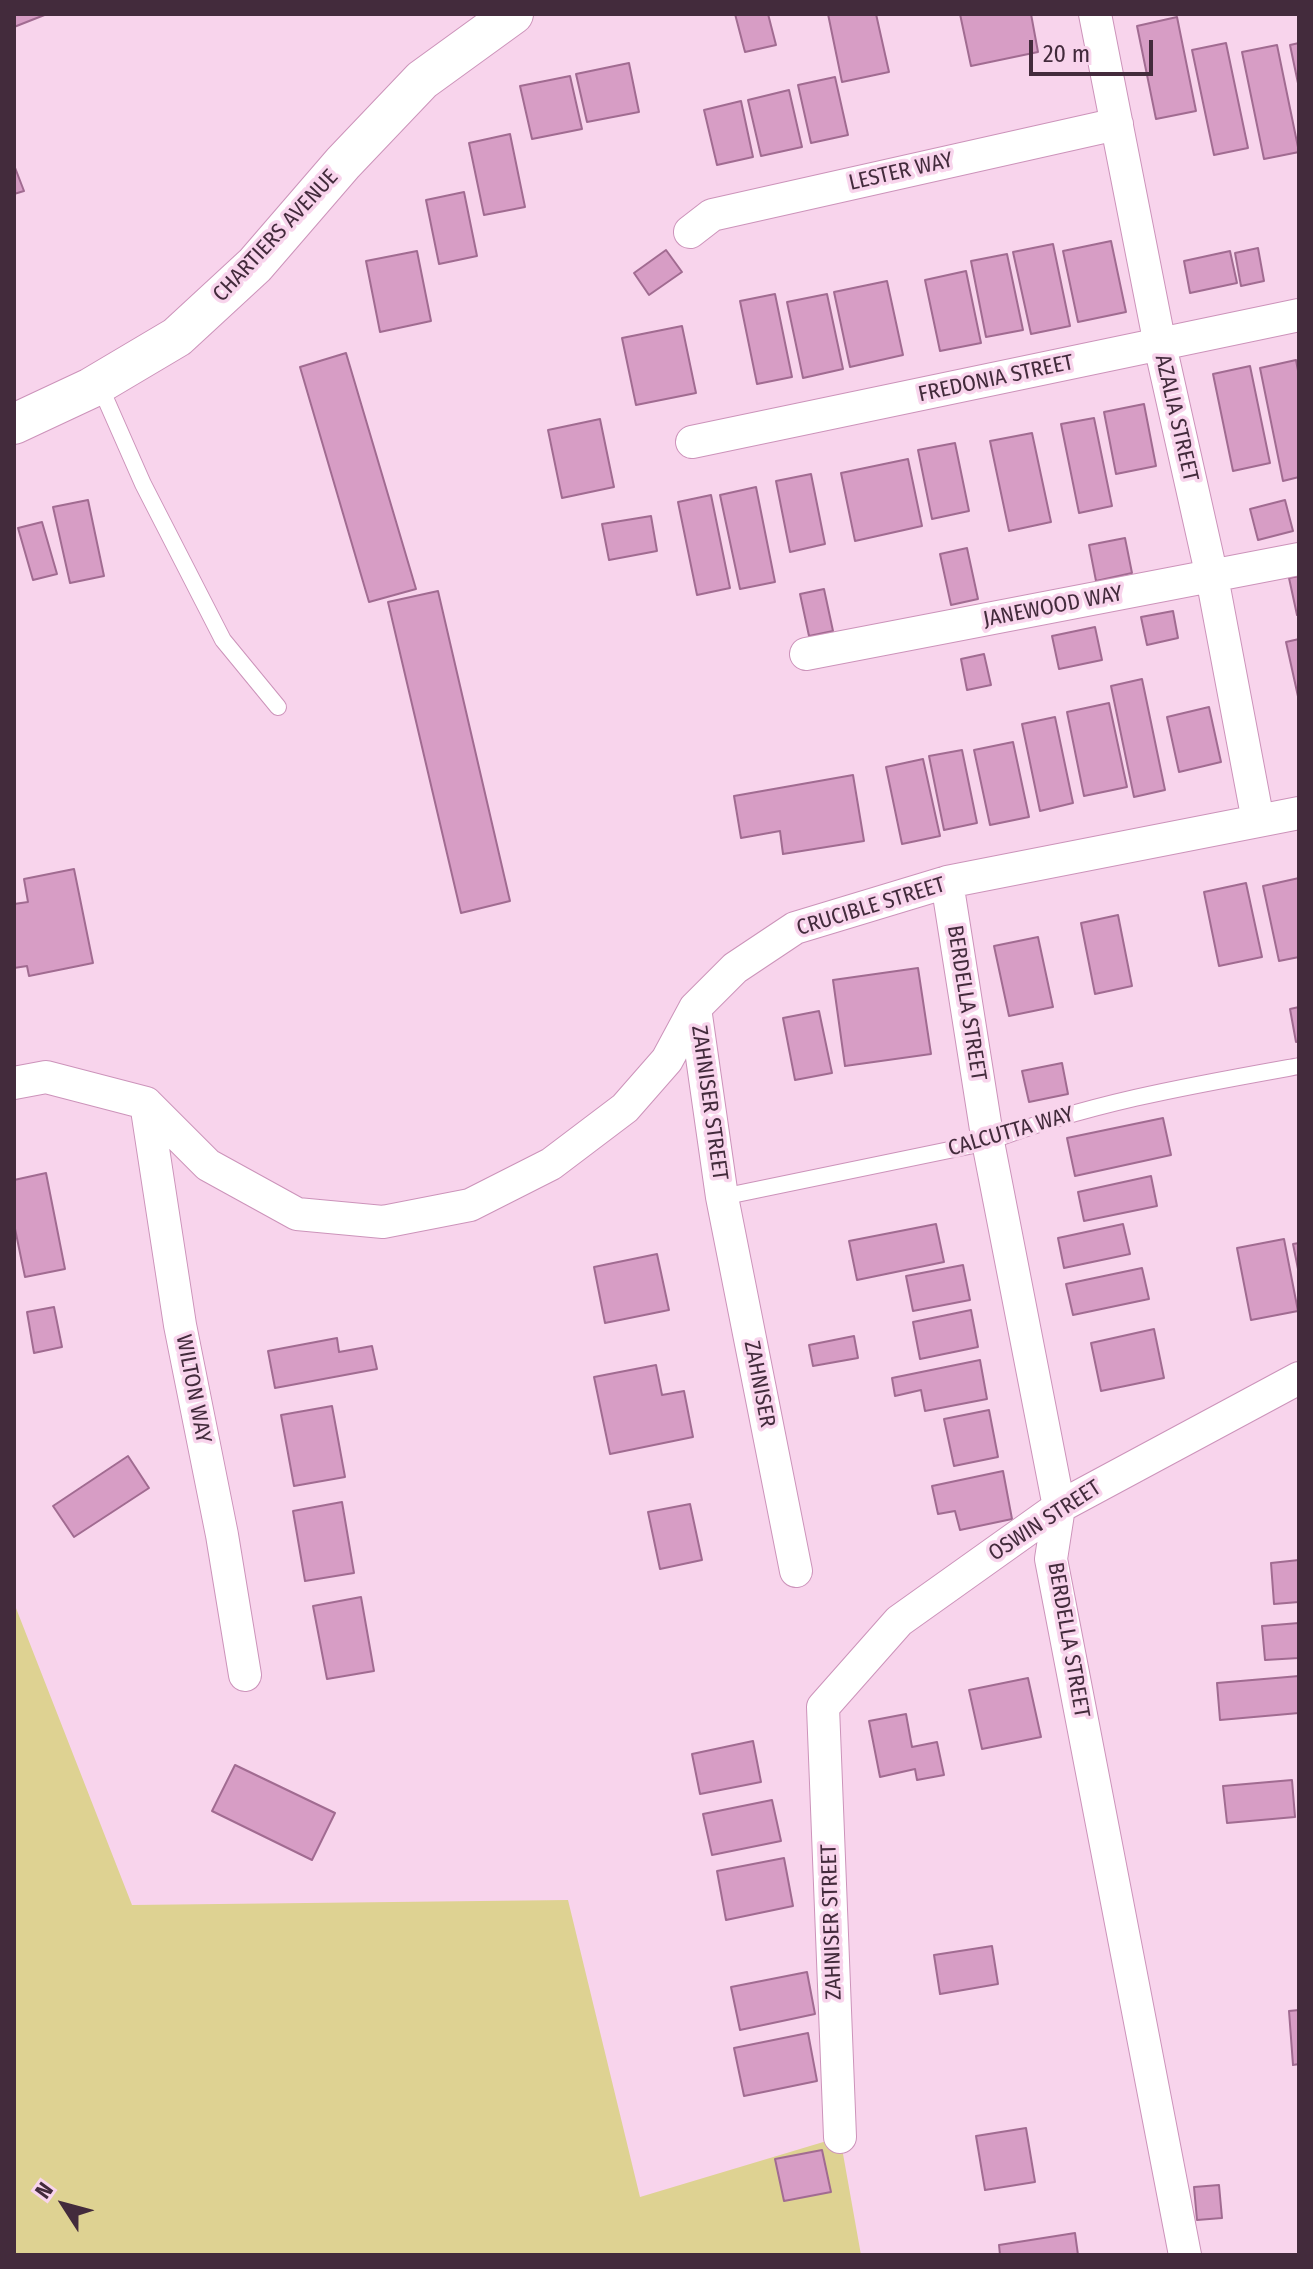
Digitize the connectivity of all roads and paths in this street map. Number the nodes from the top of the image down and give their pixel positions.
1 (513, 14) edge
2 (1095, 14) edge
3 (1117, 124) junction
4 (690, 232) dead end
5 (1299, 315) edge
6 (1160, 345) junction
7 (99, 384) junction
8 (14, 424) edge
9 (692, 442) dead end
10 (1299, 559) edge
11 (1212, 577) junction
12 (806, 654) dead end
13 (278, 707) dead end
14 (1299, 813) edge
15 (1258, 821) junction
16 (947, 882) junction
17 (695, 1008) junction
18 (1299, 1066) edge
19 (14, 1083) edge
20 (146, 1103) junction
21 (988, 1142) junction
22 (722, 1197) junction
23 (1299, 1378) edge
24 (1059, 1507) junction
25 (796, 1571) dead end
26 (245, 1675) dead end
27 (823, 1707) joint
28 (840, 2137) dead end
29 (1185, 2255) edge

1 - 7 street, CHARTIERS AVENUE
2 - 3 street, AZALIA STREET
3 - 4 street, LESTER WAY
3 - 6 street, AZALIA STREET
5 - 6 street, FREDONIA STREET
6 - 9 street, FREDONIA STREET
6 - 11 street, AZALIA STREET
7 - 8 street, CHARTIERS AVENUE
7 - 13 lane
10 - 11 street, JANEWOOD WAY
11 - 12 street, JANEWOOD WAY
11 - 15 street, AZALIA STREET
14 - 15 street, CRUCIBLE STREET
15 - 16 street, CRUCIBLE STREET
16 - 17 street, CRUCIBLE STREET
16 - 21 street, BERDELLA STREET
17 - 20 street, CRUCIBLE STREET
17 - 22 street, ZAHNISER STREET
18 - 21 lane, CALCUTTA WAY
19 - 20 street
20 - 26 street, WILTON WAY
21 - 22 lane, CALCUTTA WAY
21 - 24 street, BERDELLA STREET
22 - 25 street, ZAHNISER
23 - 24 street, OSWIN STREET
24 - 27 street, OSWIN STREET
24 - 29 street, BERDELLA STREET
27 - 28 street, ZAHNISER STREET

